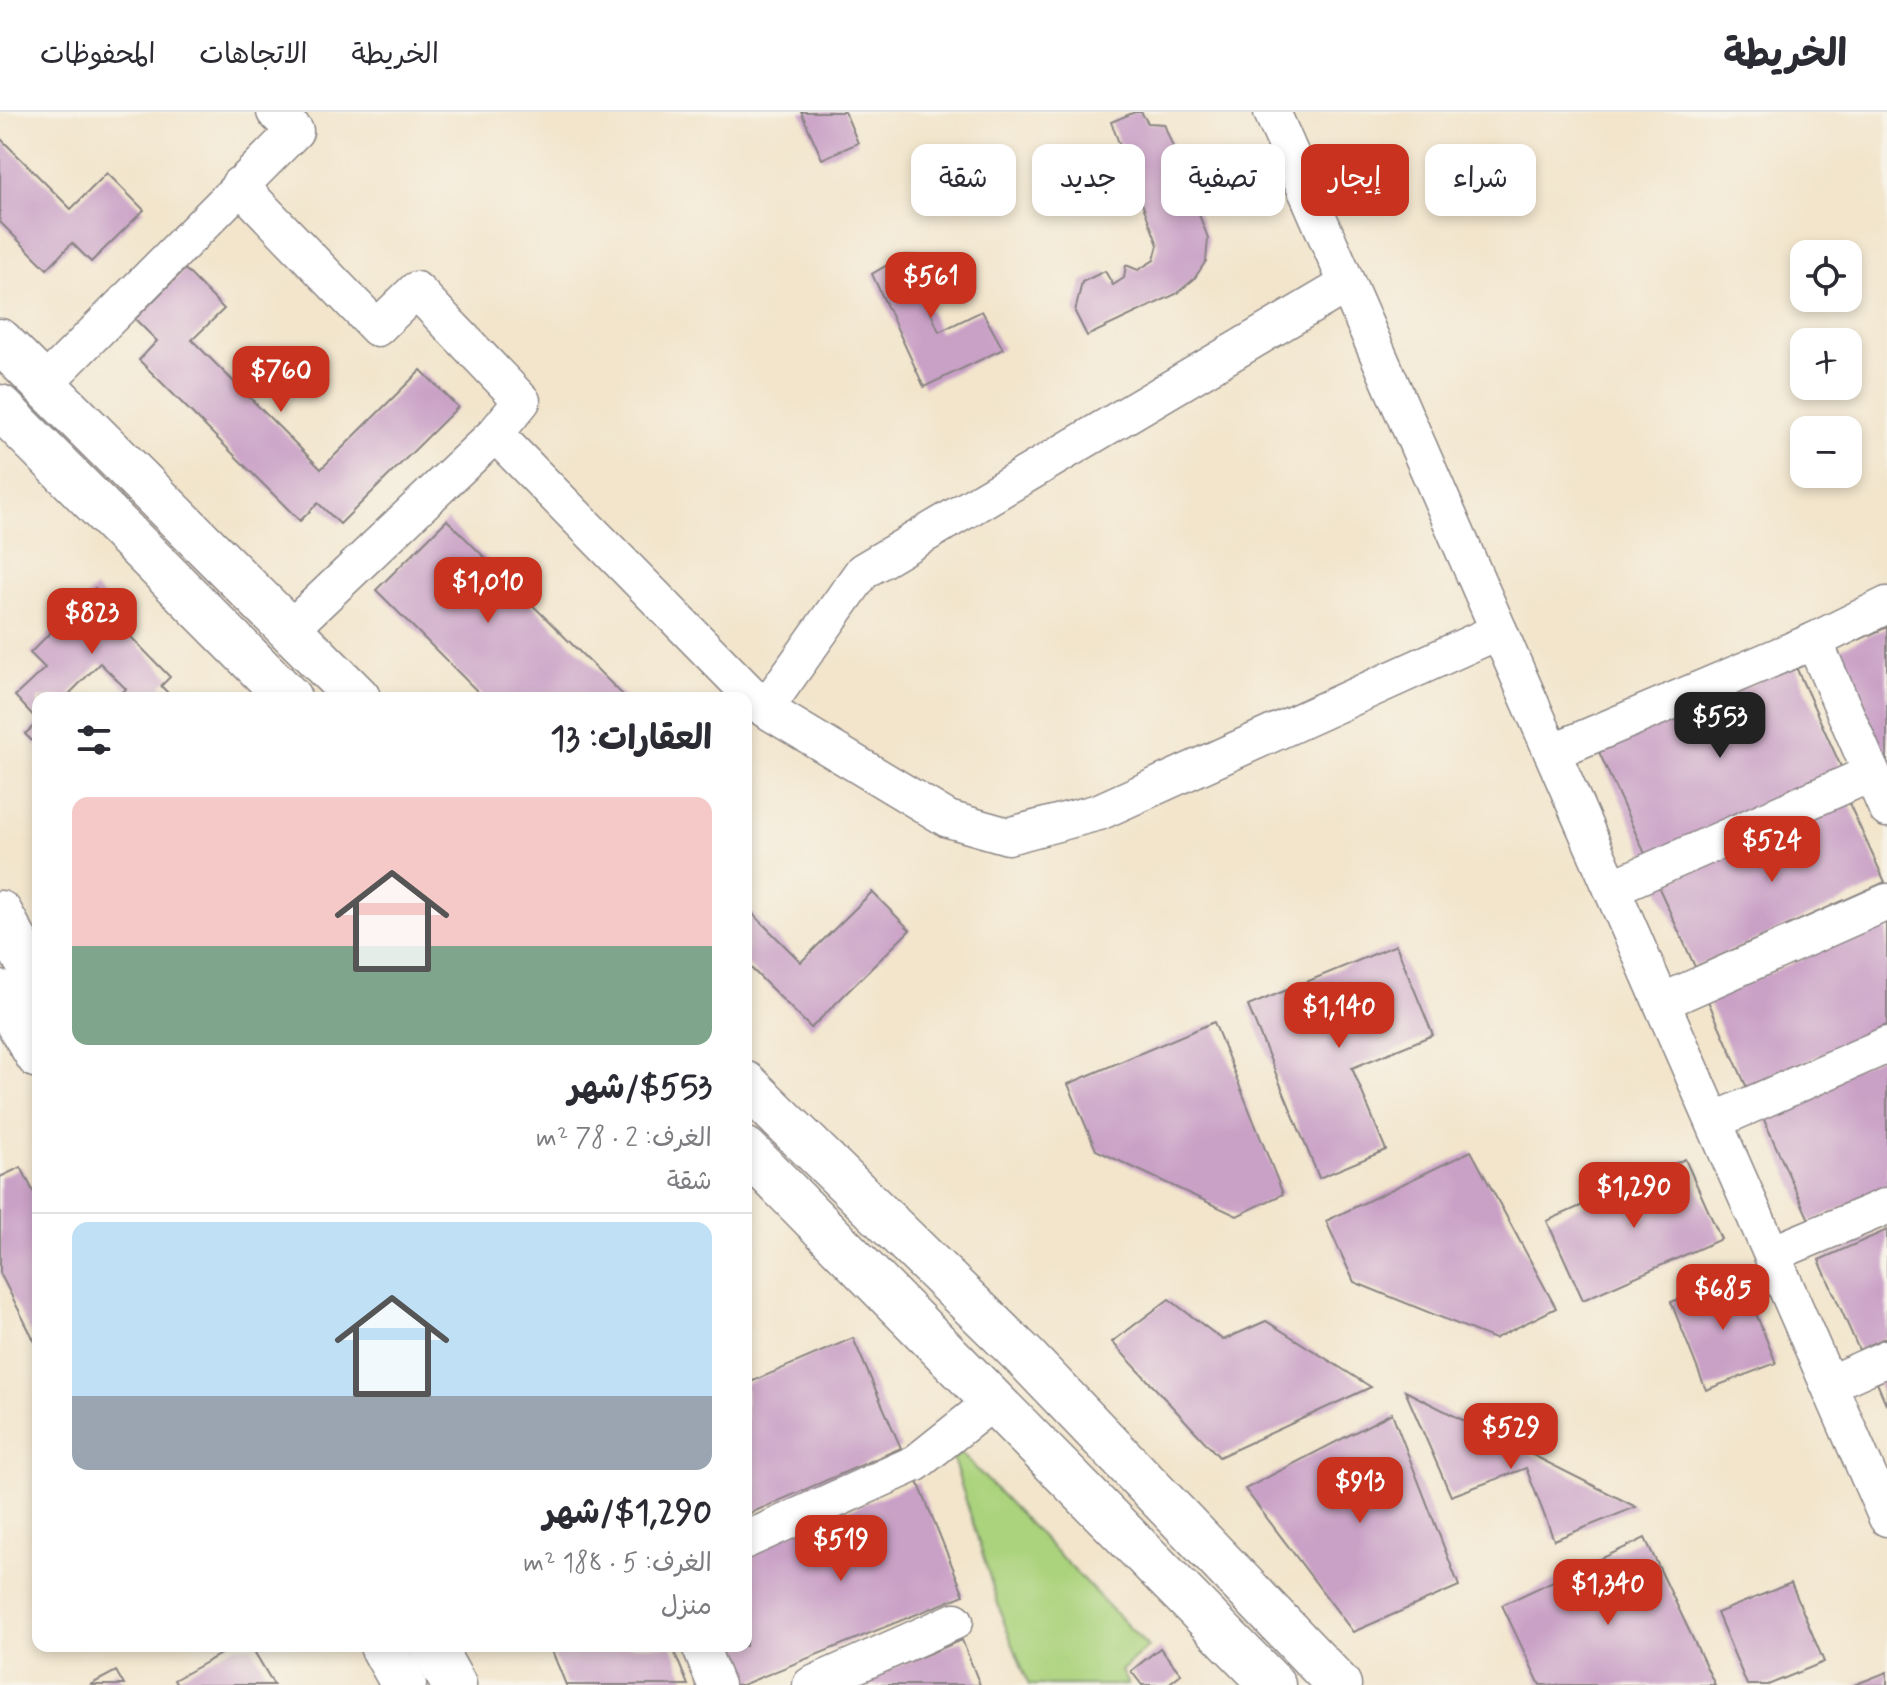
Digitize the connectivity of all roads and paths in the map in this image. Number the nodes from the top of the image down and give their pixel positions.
1 (275, 112) edge
2 (1272, 112) edge
3 (239, 185) junction
4 (1346, 285) junction
5 (0, 341) edge
6 (43, 385) junction
7 (0, 407) edge
8 (495, 434) junction
9 (1887, 605) edge
10 (290, 629) junction
11 (1499, 631) junction
12 (1814, 641) junction
13 (283, 692) edge
14 (352, 692) edge
15 (748, 692) edge
16 (752, 696) edge
17 (765, 709) junction
18 (1552, 752) junction
19 (1872, 773) junction
20 (1887, 809) edge
21 (1612, 888) junction
22 (1887, 902) edge
23 (0, 913) edge
24 (32, 971) edge
25 (0, 993) edge
26 (1662, 1002) junction
27 (1887, 1045) edge
28 (32, 1046) edge
29 (752, 1090) edge
30 (1714, 1121) junction
31 (752, 1156) edge
32 (1887, 1206) edge
33 (1772, 1254) junction
34 (1887, 1358) edge
35 (1829, 1384) junction
36 (995, 1400) junction
37 (1886, 1515) edge
38 (752, 1537) edge
39 (955, 1621) dead end
40 (385, 1652) edge
41 (435, 1652) edge
42 (702, 1652) edge
43 (1326, 1670) edge
44 (404, 1685) edge
45 (454, 1685) edge
46 (716, 1685) edge
47 (811, 1685) edge
48 (1272, 1685) edge

1 - 3 street
2 - 4 street
3 - 6 street
3 - 8 street
4 - 11 street
4 - 17 street
5 - 6 main road
6 - 10 main road
7 - 13 main road
8 - 10 street
8 - 15 street
9 - 12 street
10 - 14 main road
11 - 17 street
11 - 18 street
12 - 18 street
12 - 19 street
16 - 17 street
18 - 21 street
19 - 20 street
19 - 21 street
21 - 26 street
22 - 26 street
23 - 24 main road
25 - 28 main road
26 - 30 street
27 - 30 street
29 - 43 main road
30 - 33 street
31 - 36 main road
32 - 33 street
33 - 35 street
34 - 35 street
35 - 37 street
36 - 38 street
36 - 48 main road
39 - 47 street
40 - 44 main road
41 - 45 main road
42 - 46 street
43 - 48 street

